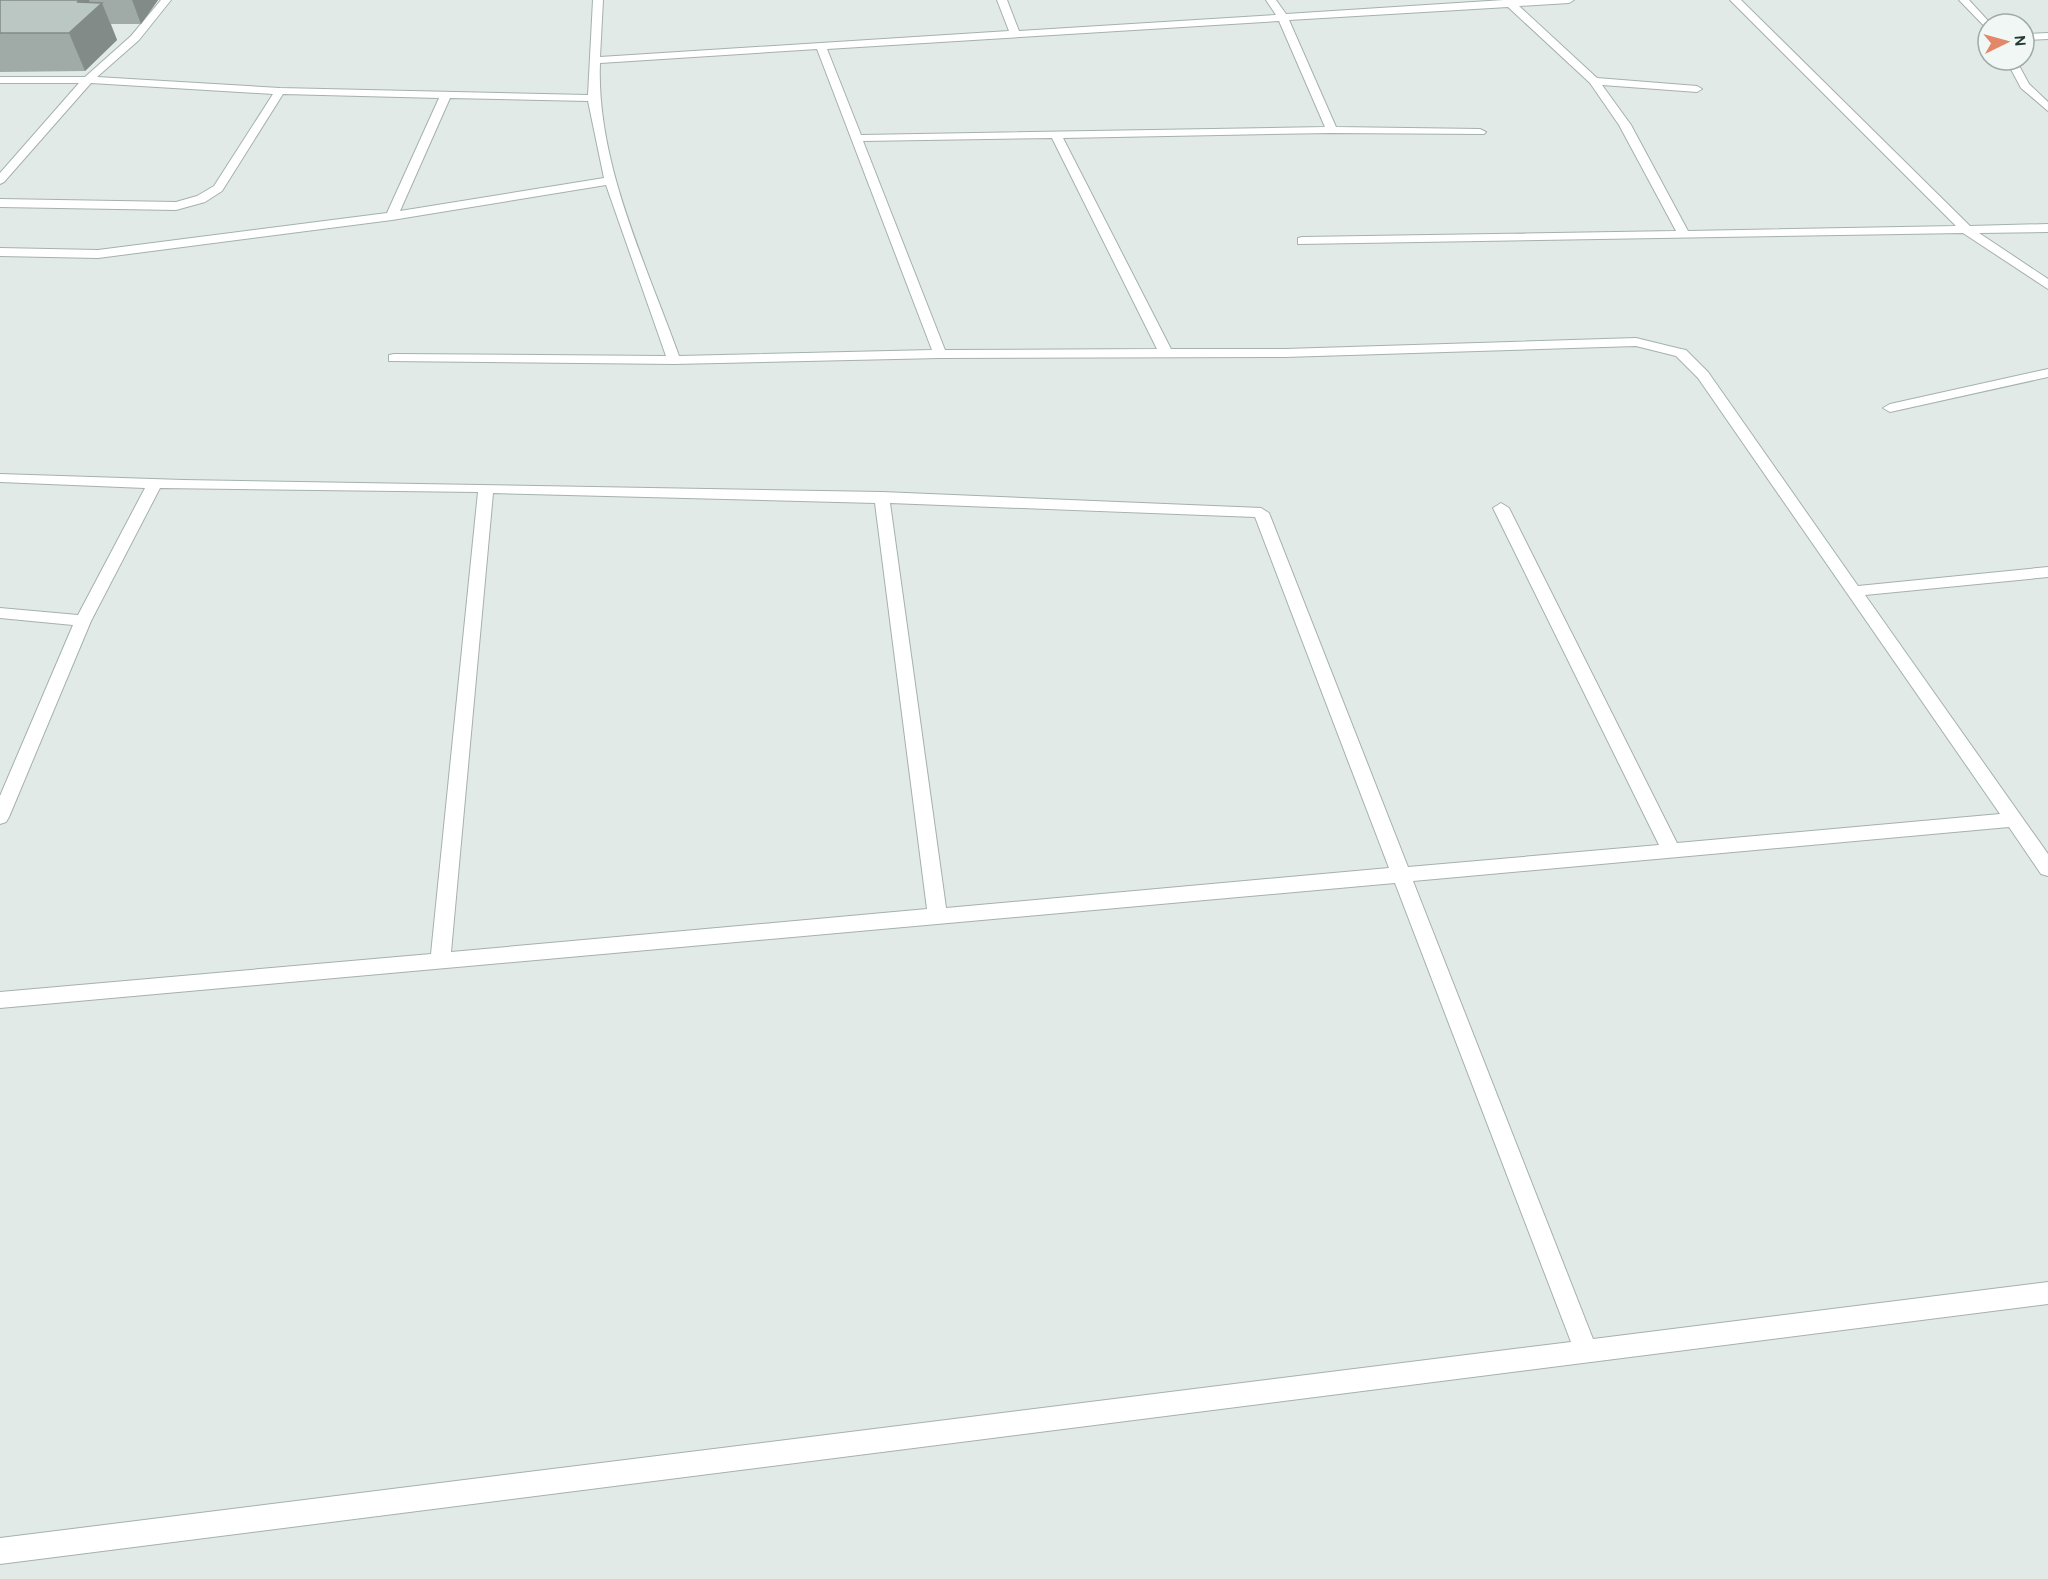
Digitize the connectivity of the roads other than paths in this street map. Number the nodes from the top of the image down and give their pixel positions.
1 (166, 0) edge
2 (598, 0) edge
3 (1002, 0) edge
4 (1271, 0) edge
5 (1569, 0) edge
6 (1735, 0) edge
7 (1964, 0) edge
8 (1510, 2) edge
9 (1976, 14) edge
10 (1283, 18) junction
11 (1015, 34) junction
12 (821, 46) junction
13 (596, 60) junction
14 (2017, 72) edge
15 (0, 80) edge
16 (88, 80) junction
17 (1594, 81) junction
18 (1697, 89) dead end
19 (280, 91) junction
20 (446, 94) junction
21 (593, 98) junction
22 (2048, 108) edge
23 (1330, 130) junction
24 (1480, 132) dead end
25 (1055, 133) junction
26 (855, 138) junction
27 (0, 180) edge
28 (610, 181) junction
29 (0, 203) edge
30 (392, 216) junction
31 (2048, 228) edge
32 (1968, 231) junction
33 (1684, 234) junction
34 (1302, 241) dead end
35 (0, 252) edge
36 (2048, 285) edge
37 (1166, 353) junction
38 (940, 354) junction
39 (394, 358) dead end
40 (674, 360) junction
41 (2048, 374) edge
42 (1890, 408) dead end
43 (0, 478) edge
44 (154, 485) junction
45 (486, 488) junction
46 (882, 497) junction
47 (1501, 508) dead end
48 (2048, 572) edge
49 (1855, 591) junction
50 (0, 613) edge
51 (83, 621) junction
52 (0, 817) edge
53 (2013, 820) junction
54 (1672, 851) junction
55 (2048, 869) edge
56 (1401, 875) junction
57 (938, 917) junction
58 (440, 961) junction
59 (0, 1000) edge
60 (2048, 1293) edge
61 (1586, 1351) junction
62 (0, 1551) edge

1 - 16 street
2 - 13 street
3 - 11 street
4 - 10 street
5 - 8 street
6 - 32 street
7 - 9 street
8 - 10 street
8 - 17 street
10 - 11 street
10 - 23 street
11 - 12 street
12 - 13 street
12 - 26 street
13 - 21 street
14 - 22 street
15 - 16 street
16 - 19 street
16 - 27 street
17 - 18 street
17 - 33 street
19 - 20 street
19 - 29 street
20 - 21 street
20 - 30 street
21 - 28 street
23 - 24 street
23 - 25 street
25 - 26 street
25 - 37 street
26 - 38 street
28 - 30 street
28 - 40 street
30 - 35 street
31 - 32 street
32 - 33 street
32 - 36 street
33 - 34 street
37 - 38 street
37 - 49 street
38 - 40 street
39 - 40 street
41 - 42 street
43 - 44 street
44 - 45 street
44 - 51 street
45 - 46 street
45 - 58 street
46 - 56 street
46 - 57 street
47 - 54 street
48 - 49 street
49 - 53 street
50 - 51 street
51 - 52 street
53 - 54 street
53 - 55 street
54 - 56 street
56 - 57 street
56 - 61 street
57 - 58 street
58 - 59 street
60 - 61 street
61 - 62 street

